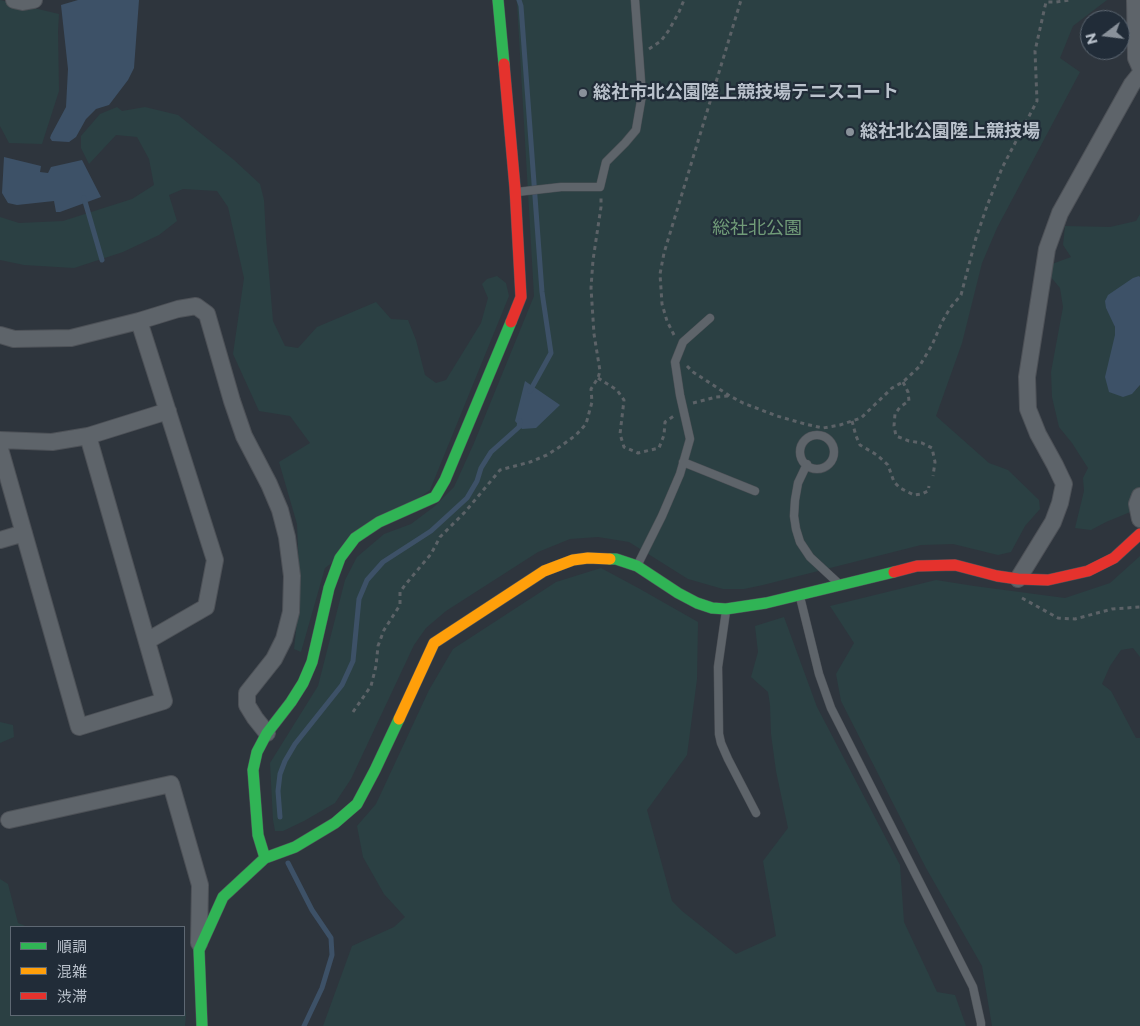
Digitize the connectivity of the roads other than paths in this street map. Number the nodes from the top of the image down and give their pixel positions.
1 (14, 0) edge
2 (34, 0) edge
3 (498, 0) edge
4 (635, 0) edge
5 (1135, 0) edge
6 (1140, 67) edge
7 (1140, 74) edge
8 (516, 192) junction
9 (710, 318) dead end
10 (139, 321) junction
11 (0, 336) edge
12 (168, 411) junction
13 (88, 436) junction
14 (0, 440) edge
15 (0, 449) edge
16 (683, 462) junction
17 (806, 464) junction
18 (755, 491) dead end
19 (1140, 496) edge
20 (1140, 519) edge
21 (24, 533) junction
22 (1140, 534) edge
23 (0, 540) edge
24 (637, 566) junction
25 (1018, 580) junction
26 (840, 585) junction
27 (799, 595) junction
28 (726, 609) junction
29 (147, 640) junction
30 (266, 733) junction
31 (756, 813) dead end
32 (9, 820) dead end
33 (265, 858) junction
34 (199, 950) junction
35 (202, 1026) edge
36 (981, 1026) edge

1 - 2 street
3 - 8 street
4 - 8 lane
5 - 6 street
7 - 25 street
8 - 30 street
9 - 16 lane
10 - 11 street
10 - 12 street
10 - 30 street
12 - 13 street
12 - 29 street
13 - 14 street
13 - 29 street
15 - 21 street
16 - 18 lane
16 - 24 lane
17 - 17 lane
17 - 26 lane
19 - 20 street
21 - 23 street
21 - 29 street
22 - 25 street
24 - 28 street
24 - 33 street
25 - 26 street
26 - 27 street
27 - 28 street
27 - 36 lane
28 - 31 lane
30 - 33 street
32 - 34 street
33 - 34 street
34 - 35 street

